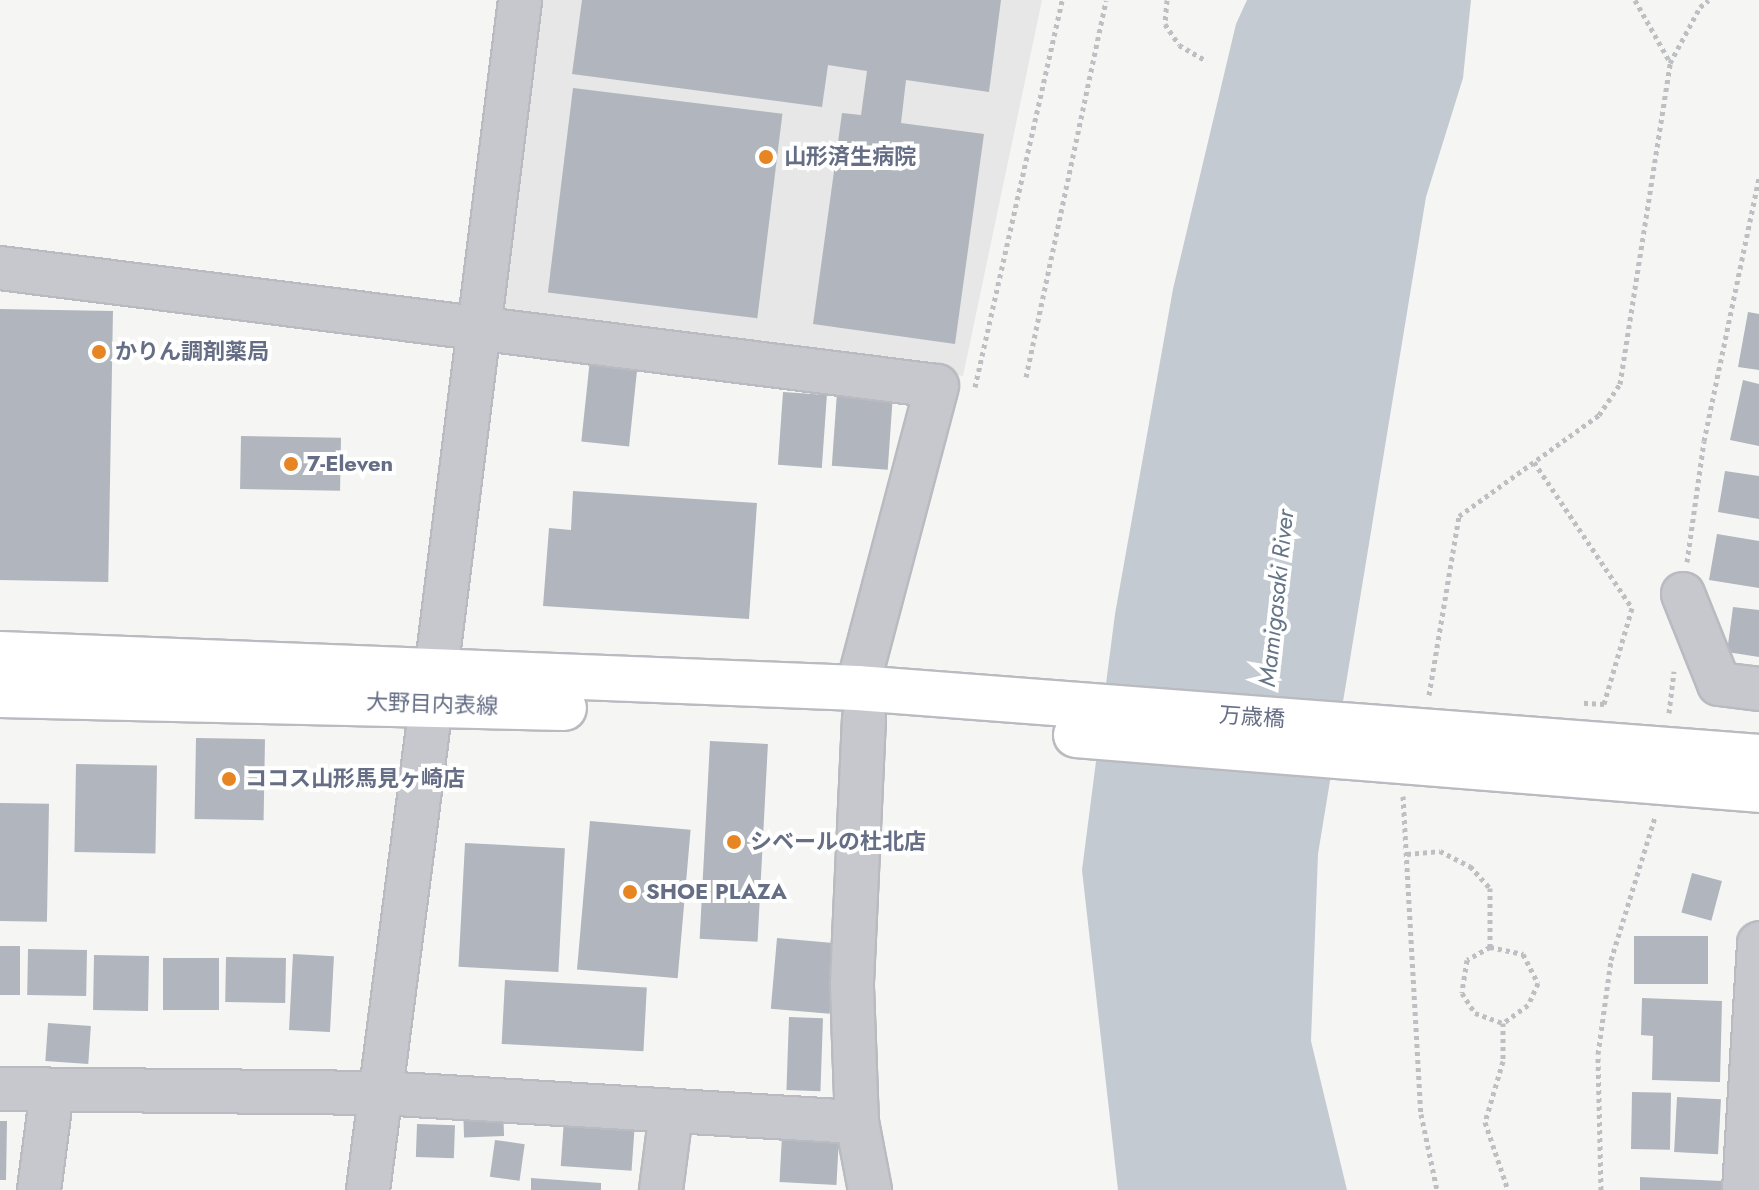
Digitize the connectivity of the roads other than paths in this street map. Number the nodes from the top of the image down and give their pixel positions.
1 (520, 0) edge
2 (0, 268) edge
3 (476, 329) junction
4 (1683, 594) road end
5 (0, 654) edge
6 (434, 688) junction
7 (1759, 689) edge
8 (0, 695) edge
9 (860, 703) junction
10 (1759, 757) edge
11 (1656, 764) junction
12 (1759, 790) edge
13 (1759, 943) edge
14 (0, 1089) edge
15 (52, 1091) junction
16 (381, 1093) junction
17 (671, 1113) junction
18 (857, 1122) junction
19 (39, 1190) edge
20 (368, 1190) edge
21 (661, 1190) edge
22 (870, 1190) edge
23 (1744, 1190) edge

1 - 3 street
2 - 3 street
3 - 6 street
3 - 9 street
4 - 7 street
5 - 6 main road, 大野目内表線
6 - 8 main road, 大野目内表線
6 - 9 main road, 大野目内表線
6 - 16 street
9 - 11 main road, 万歳橋
9 - 18 street
10 - 11 main road
11 - 12 main road
13 - 23 street
14 - 15 street
15 - 16 street
15 - 19 street
16 - 17 street
16 - 20 street
17 - 18 street
17 - 21 street
18 - 22 street

